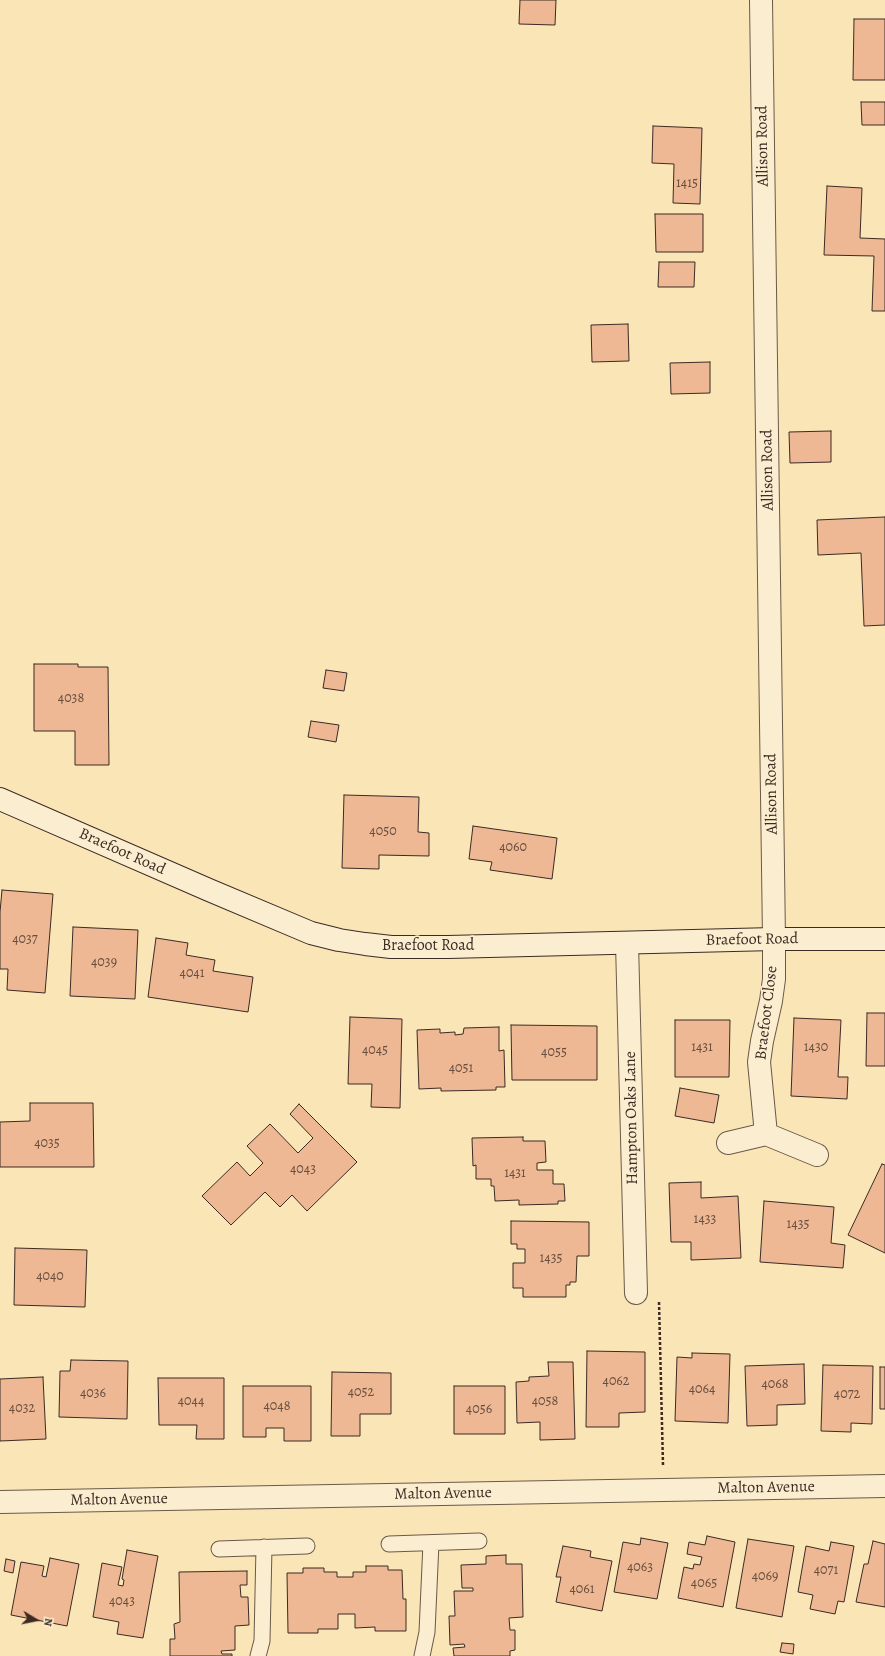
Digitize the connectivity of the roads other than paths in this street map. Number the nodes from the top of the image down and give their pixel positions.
1 (761, 0) edge
2 (0, 799) edge
3 (885, 938) edge
4 (774, 939) junction
5 (627, 943) junction
6 (766, 1134) junction
7 (728, 1143) dead end
8 (817, 1155) dead end
9 (636, 1293) dead end
10 (885, 1486) edge
11 (0, 1502) edge
12 (479, 1541) dead end
13 (431, 1543) junction
14 (389, 1544) dead end
15 (307, 1546) dead end
16 (264, 1547) junction
17 (219, 1549) dead end
18 (258, 1656) edge
19 (422, 1656) edge

1 - 4 street, Allison Road
2 - 5 street, Braefoot Road
3 - 4 street, Braefoot Road
4 - 5 street, Braefoot Road
4 - 6 street, Braefoot Close
5 - 9 street, Hampton Oaks Lane
6 - 7 street
6 - 8 street
10 - 11 street, Malton Avenue
12 - 13 lane
13 - 14 lane
13 - 19 lane
15 - 16 lane
16 - 17 lane
16 - 18 lane

